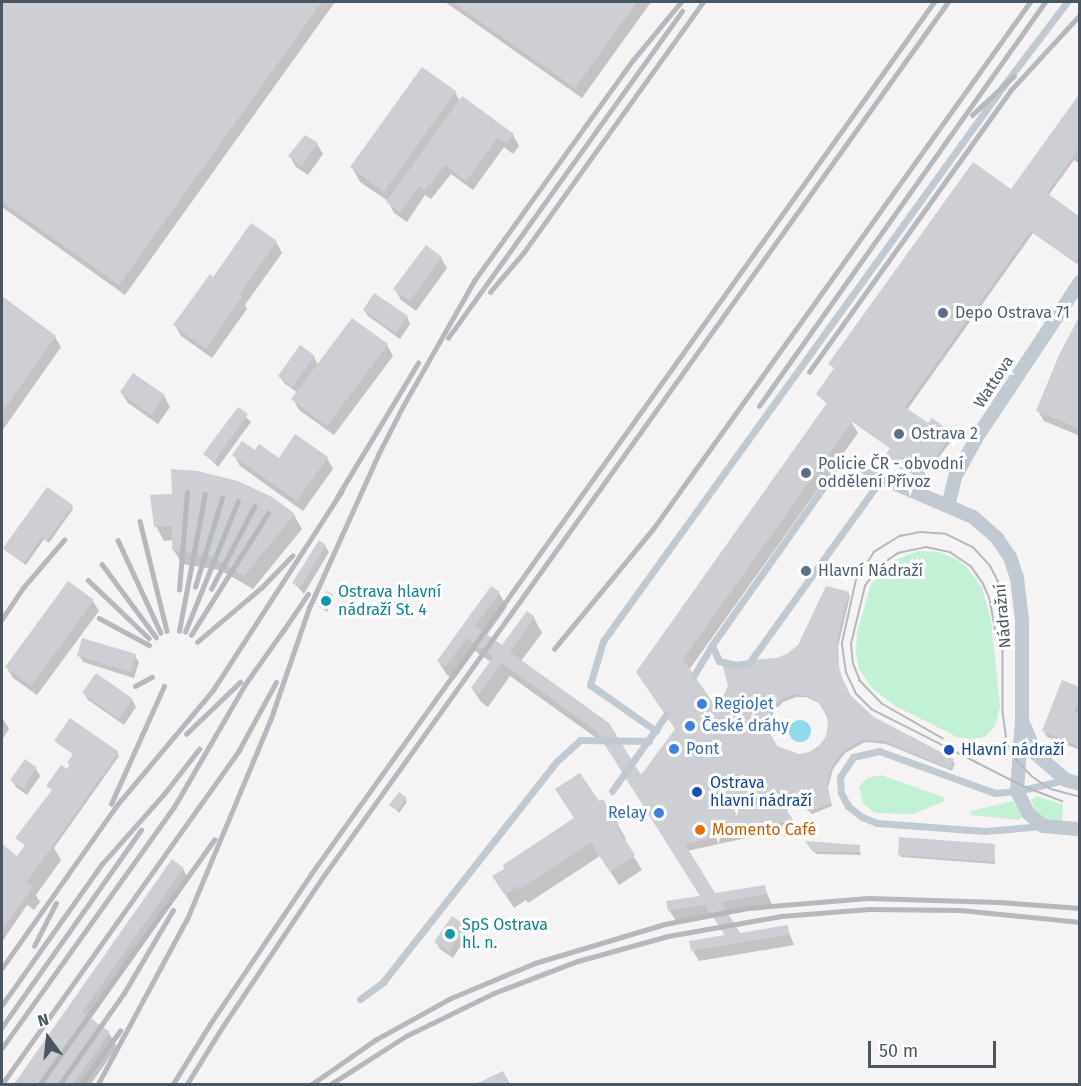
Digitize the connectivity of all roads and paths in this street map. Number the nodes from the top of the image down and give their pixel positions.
1 (1067, 2) edge
2 (1080, 282) edge
3 (882, 478) junction
4 (948, 506) junction
5 (712, 645) junction
6 (694, 675) dead end
7 (666, 715) dead end
8 (1022, 720) junction
9 (656, 731) junction
10 (649, 741) junction
11 (1073, 782) edge
12 (612, 791) dead end
13 (1017, 791) junction
14 (1043, 826) junction
15 (1080, 829) edge
16 (360, 999) dead end

1 - 9 lane
2 - 4 street, Wattova
3 - 4 street, Nádražní
3 - 5 lane
3 - 5 lane
4 - 8 street, Nádražní
5 - 6 lane
7 - 9 lane
8 - 11 street, Nádražní
8 - 13 street, Nádražní
9 - 10 lane
10 - 12 lane
10 - 16 lane
11 - 13 lane
13 - 14 street
13 - 14 lane
14 - 15 street

